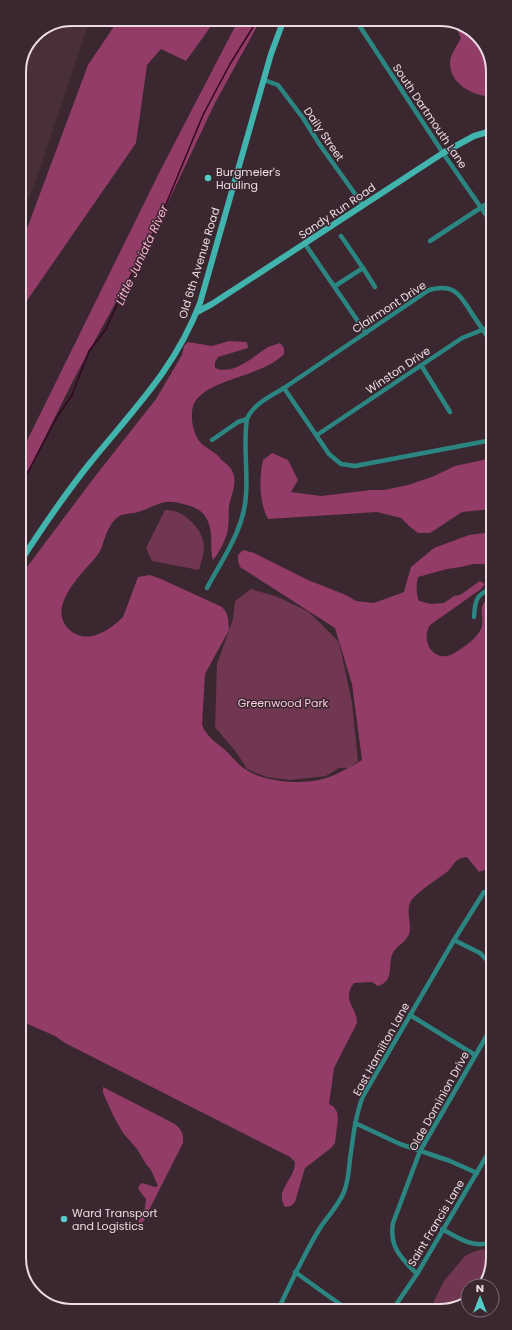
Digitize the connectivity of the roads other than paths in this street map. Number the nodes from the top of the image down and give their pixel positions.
1 (281, 26) edge
2 (360, 26) edge
3 (264, 80) junction
4 (486, 132) edge
5 (443, 153) junction
6 (486, 204) edge
7 (363, 205) junction
8 (481, 207) junction
9 (486, 214) edge
10 (341, 236) dead end
11 (430, 241) dead end
12 (305, 244) junction
13 (363, 268) junction
14 (335, 286) junction
15 (375, 287) dead end
16 (197, 312) junction
17 (486, 329) edge
18 (483, 330) junction
19 (366, 333) junction
20 (486, 333) edge
21 (421, 365) junction
22 (284, 388) junction
23 (450, 412) dead end
24 (247, 419) junction
25 (317, 435) junction
26 (212, 440) dead end
27 (486, 441) edge
28 (26, 553) edge
29 (207, 588) dead end
30 (486, 591) edge
31 (474, 617) dead end
32 (484, 892) dead end
33 (454, 940) junction
34 (486, 960) edge
35 (410, 1015) junction
36 (486, 1036) edge
37 (475, 1055) junction
38 (355, 1124) junction
39 (420, 1151) junction
40 (486, 1157) edge
41 (477, 1173) junction
42 (442, 1229) junction
43 (486, 1244) edge
44 (296, 1272) junction
45 (417, 1274) junction
46 (281, 1304) edge
47 (340, 1304) edge
48 (396, 1304) edge

1 - 3 main road, Old 6th Avenue Road
2 - 5 street, South Dartmouth Lane
3 - 7 street, Daily Street
3 - 16 main road, Old 6th Avenue Road
4 - 5 main road, Sandy Run Road
5 - 7 main road, Sandy Run Road
5 - 8 street, South Dartmouth Lane
6 - 8 street
7 - 12 main road, Sandy Run Road
8 - 9 street, South Dartmouth Lane
8 - 11 street
10 - 13 street
12 - 14 street
12 - 16 main road, Sandy Run Road
13 - 14 street
13 - 15 street
14 - 19 street
16 - 28 main road, Old 6th Avenue Road
17 - 18 street, Winston Drive
18 - 19 street, Clairmont Drive
18 - 20 street, Clairmont Drive
18 - 21 street, Winston Drive
19 - 22 street, Clairmont Drive
21 - 23 street
21 - 25 street, Winston Drive
22 - 24 street, Clairmont Drive
22 - 25 street
24 - 26 street, Clairmont Drive
24 - 29 street
25 - 27 street
30 - 31 street
32 - 33 street, East Hamilton Lane
33 - 34 street
33 - 35 street, East Hamilton Lane
35 - 37 street
35 - 38 street, East Hamilton Lane
36 - 37 street, Olde Dominion Drive
37 - 39 street, Olde Dominion Drive
38 - 39 street
38 - 44 street, East Hamilton Lane
39 - 41 street
39 - 45 street, Olde Dominion Drive
40 - 41 street, Saint Francis Lane
41 - 42 street, Saint Francis Lane
42 - 43 street
42 - 45 street, Saint Francis Lane
44 - 46 street, East Hamilton Lane
44 - 47 street
45 - 48 street, Saint Francis Lane

